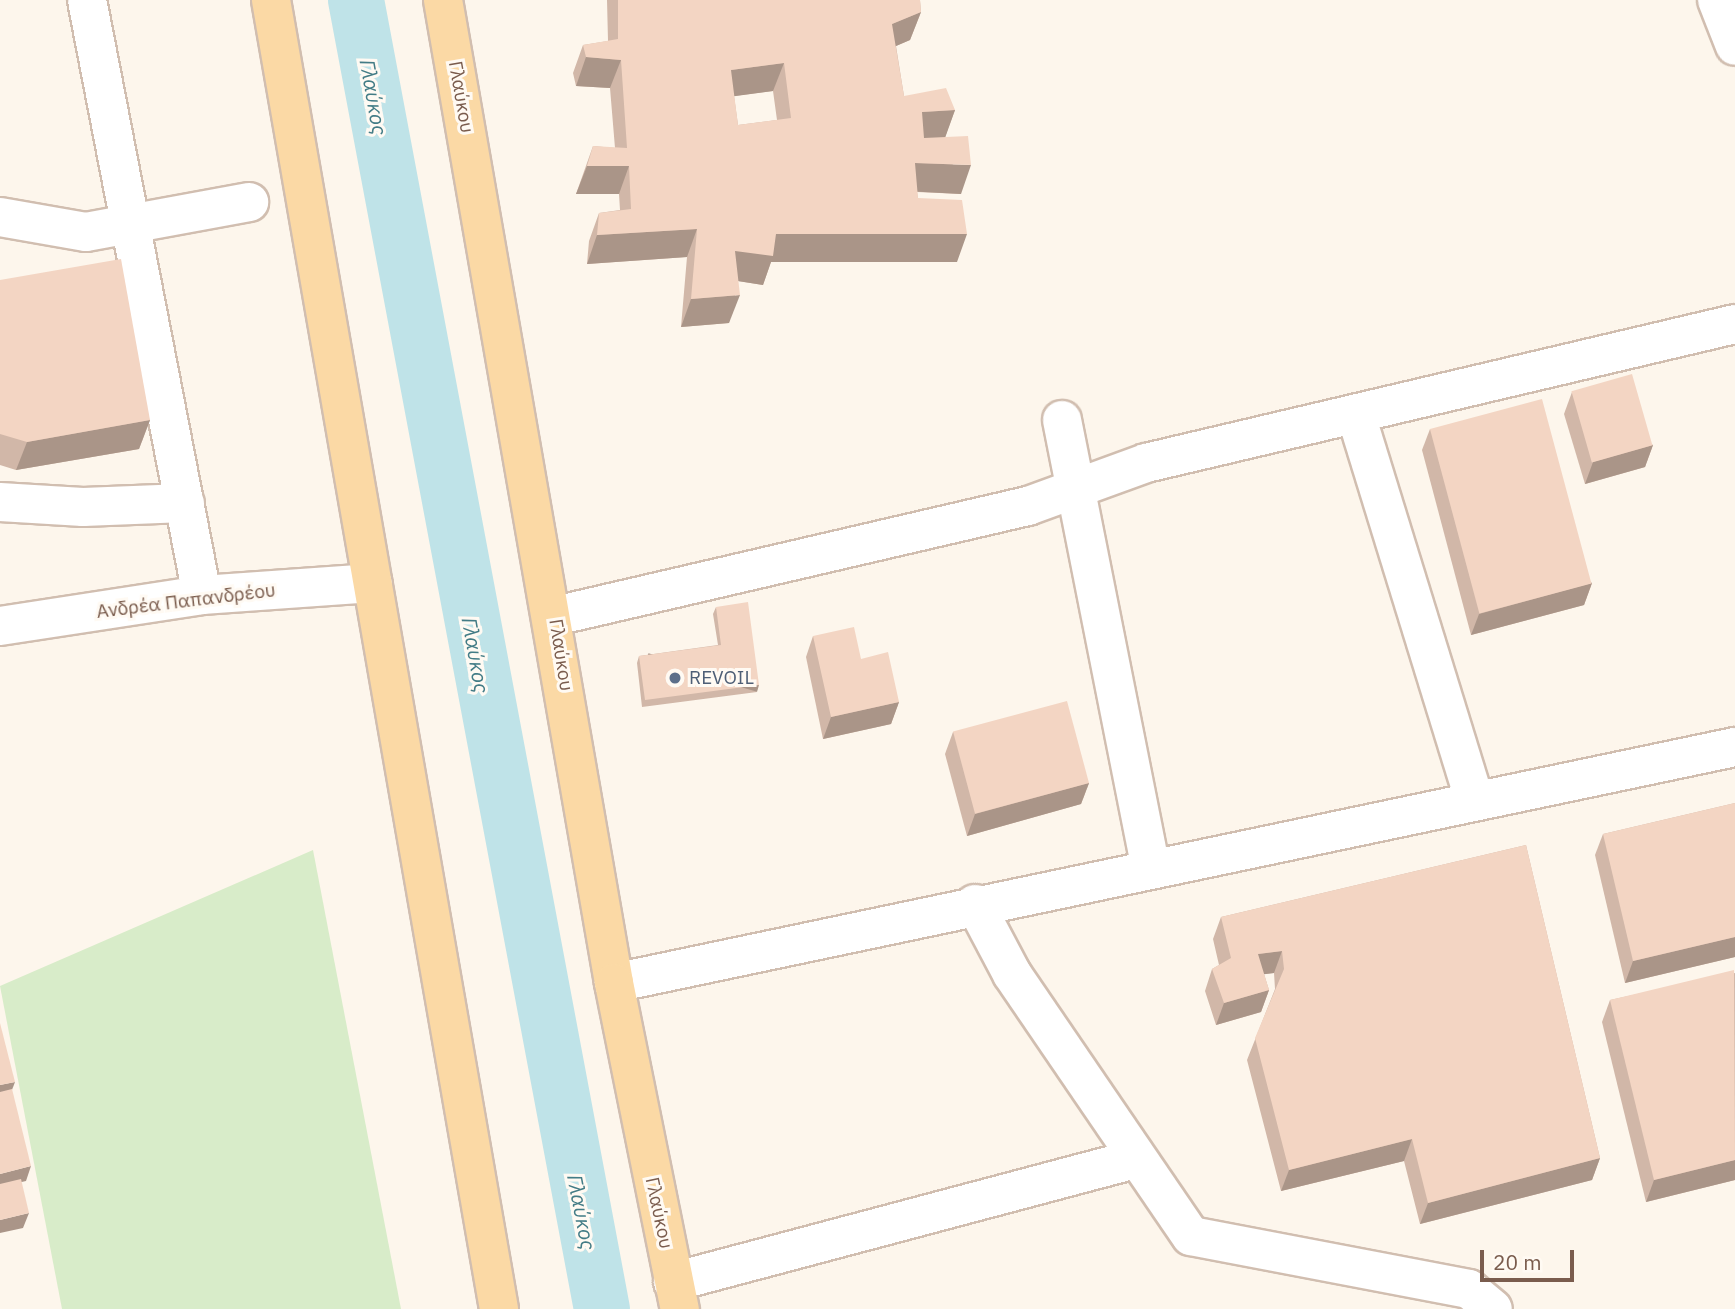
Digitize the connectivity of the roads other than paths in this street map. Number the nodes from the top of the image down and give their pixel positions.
1 (87, 0) edge
2 (271, 0) edge
3 (443, 0) edge
4 (249, 202) dead end
5 (0, 217) edge
6 (132, 225) junction
7 (1735, 324) edge
8 (1356, 415) junction
9 (1062, 420) dead end
10 (1076, 491) junction
11 (0, 502) edge
12 (185, 503) junction
13 (373, 583) junction
14 (202, 595) junction
15 (555, 616) junction
16 (0, 626) edge
17 (1735, 747) edge
18 (1475, 801) junction
19 (1150, 866) junction
20 (975, 904) junction
21 (614, 984) junction
22 (1135, 1159) junction
23 (676, 1295) edge
24 (499, 1309) edge
25 (1493, 1309) edge

1 - 6 street
2 - 13 main road
3 - 15 main road, Γλαύκου
4 - 6 street
5 - 6 street
6 - 12 street
7 - 8 street
8 - 10 street
8 - 18 street
9 - 10 street
10 - 15 street
10 - 19 street
11 - 12 street
12 - 14 street
13 - 14 street, Ανδρέα Παπανδρέου
13 - 24 main road
14 - 16 street, Ανδρέα Παπανδρέου
15 - 21 main road, Γλαύκου
17 - 18 street
18 - 19 street
19 - 20 street
20 - 21 street
20 - 22 street
21 - 23 main road, Γλαύκου
22 - 23 street
22 - 25 street

